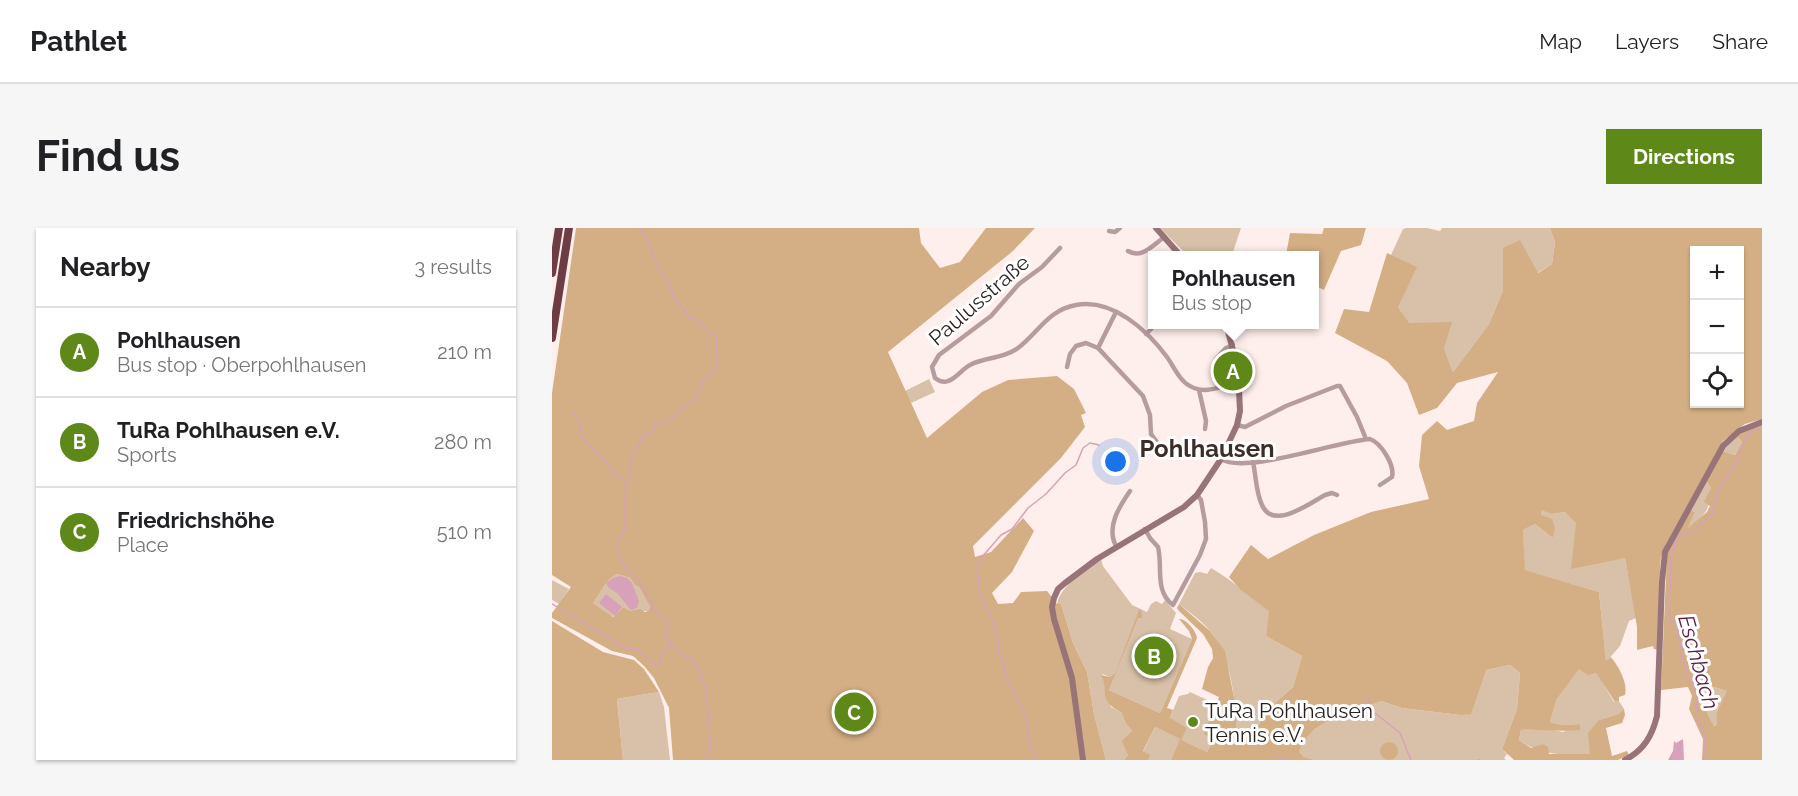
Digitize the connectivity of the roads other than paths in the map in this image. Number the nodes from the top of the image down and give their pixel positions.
1 (559, 228) edge
2 (569, 228) edge
3 (1156, 228) edge
4 (1118, 230) edge
5 (1108, 231) dead end
6 (1163, 237) junction
7 (1060, 248) dead end
8 (1128, 251) dead end
9 (1176, 251) edge
10 (552, 273) edge
11 (1116, 312) junction
12 (1150, 329) edge
13 (1228, 329) edge
14 (1146, 333) junction
15 (552, 338) edge
16 (1233, 345) junction
17 (1098, 348) junction
18 (1067, 367) dead end
19 (1239, 384) junction
20 (1222, 386) junction
21 (1199, 390) junction
22 (1762, 422) edge
23 (1237, 425) junction
24 (1205, 429) dead end
25 (1366, 439) junction
26 (1163, 450) dead end
27 (1221, 459) junction
28 (1253, 462) junction
29 (1380, 485) dead end
30 (1130, 491) dead end
31 (1197, 495) junction
32 (1337, 495) dead end
33 (1145, 529) junction
34 (1116, 546) junction
35 (1083, 760) edge
36 (1625, 760) edge

1 - 10 highway
2 - 15 highway
3 - 6 street
4 - 5 street
6 - 8 street
6 - 9 street
7 - 11 street, Paulusstraße
11 - 14 street, Paulusstraße
11 - 17 street
12 - 14 street
13 - 16 street
14 - 21 street, Paulusstraße
16 - 19 street
16 - 20 street
17 - 18 street
17 - 26 street
19 - 20 street
19 - 23 street
20 - 21 street
21 - 24 street
22 - 36 street
23 - 25 street
23 - 27 street
25 - 28 street
25 - 29 street
27 - 28 street
27 - 31 street
28 - 32 street
30 - 34 street
31 - 33 street
31 - 33 street
33 - 34 street
34 - 35 street

